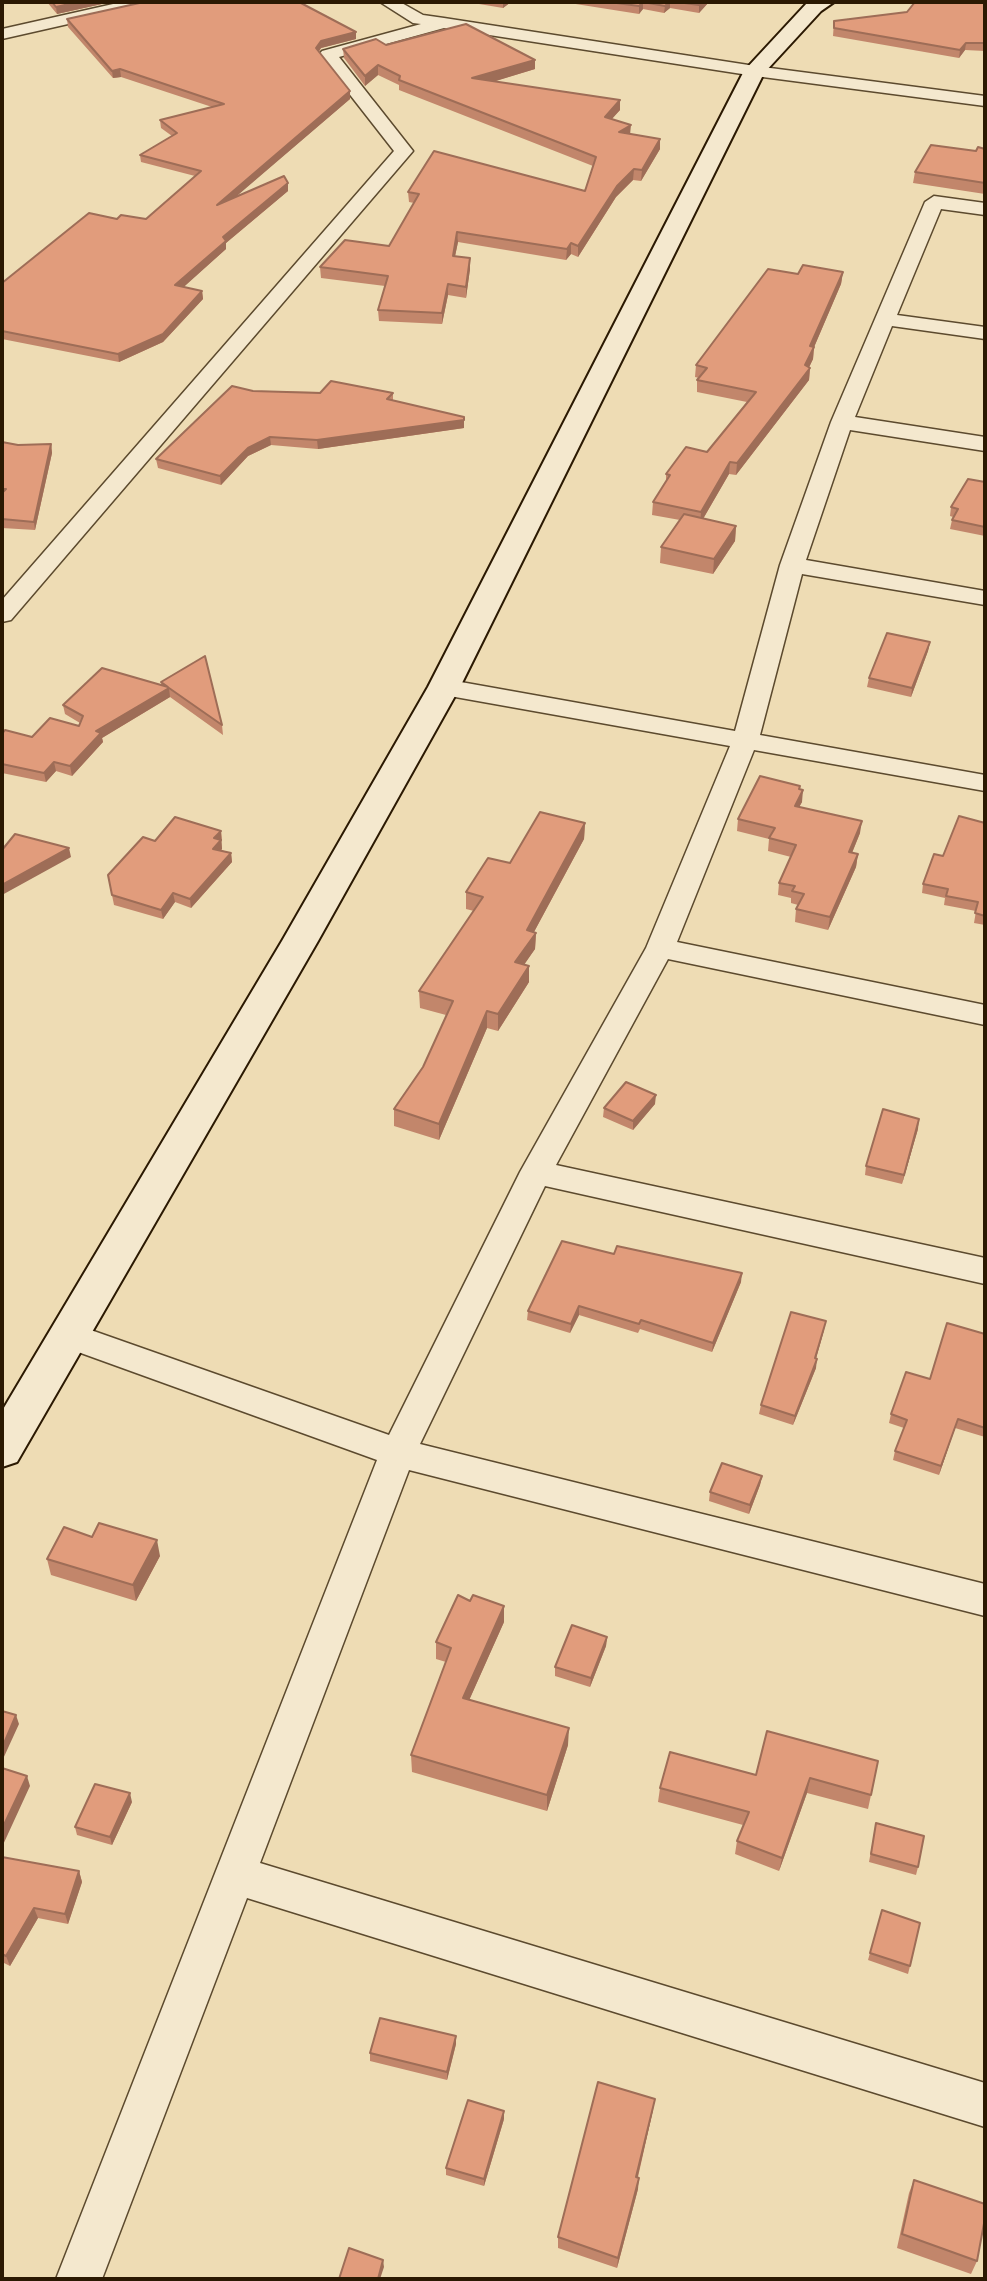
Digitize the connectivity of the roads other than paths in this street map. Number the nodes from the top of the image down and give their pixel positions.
1 (143, 2) edge
2 (388, 2) edge
3 (824, 2) edge
4 (444, 23) junction
5 (2, 34) edge
6 (755, 71) junction
7 (985, 101) edge
8 (985, 209) edge
9 (883, 319) junction
10 (985, 333) edge
11 (842, 422) junction
12 (985, 444) edge
13 (792, 565) junction
14 (985, 598) edge
15 (2, 615) edge
16 (444, 687) junction
17 (745, 741) junction
18 (985, 783) edge
19 (660, 948) junction
20 (985, 1015) edge
21 (536, 1172) junction
22 (985, 1271) edge
23 (68, 1335) junction
24 (2, 1449) edge
25 (398, 1453) junction
26 (985, 1600) edge
27 (237, 1875) junction
28 (985, 2105) edge
29 (79, 2279) edge

1 - 5 street
2 - 4 street
3 - 6 street
4 - 6 street
4 - 15 street
6 - 7 street
6 - 16 street
8 - 9 street
9 - 10 street
9 - 11 street
11 - 12 street
11 - 13 street
13 - 14 street
13 - 17 street
16 - 17 street
16 - 23 street
17 - 18 street
17 - 19 street
19 - 20 street
19 - 21 street
21 - 22 street
21 - 25 street
23 - 24 street
23 - 25 street
25 - 26 street
25 - 27 street
27 - 28 street
27 - 29 street

